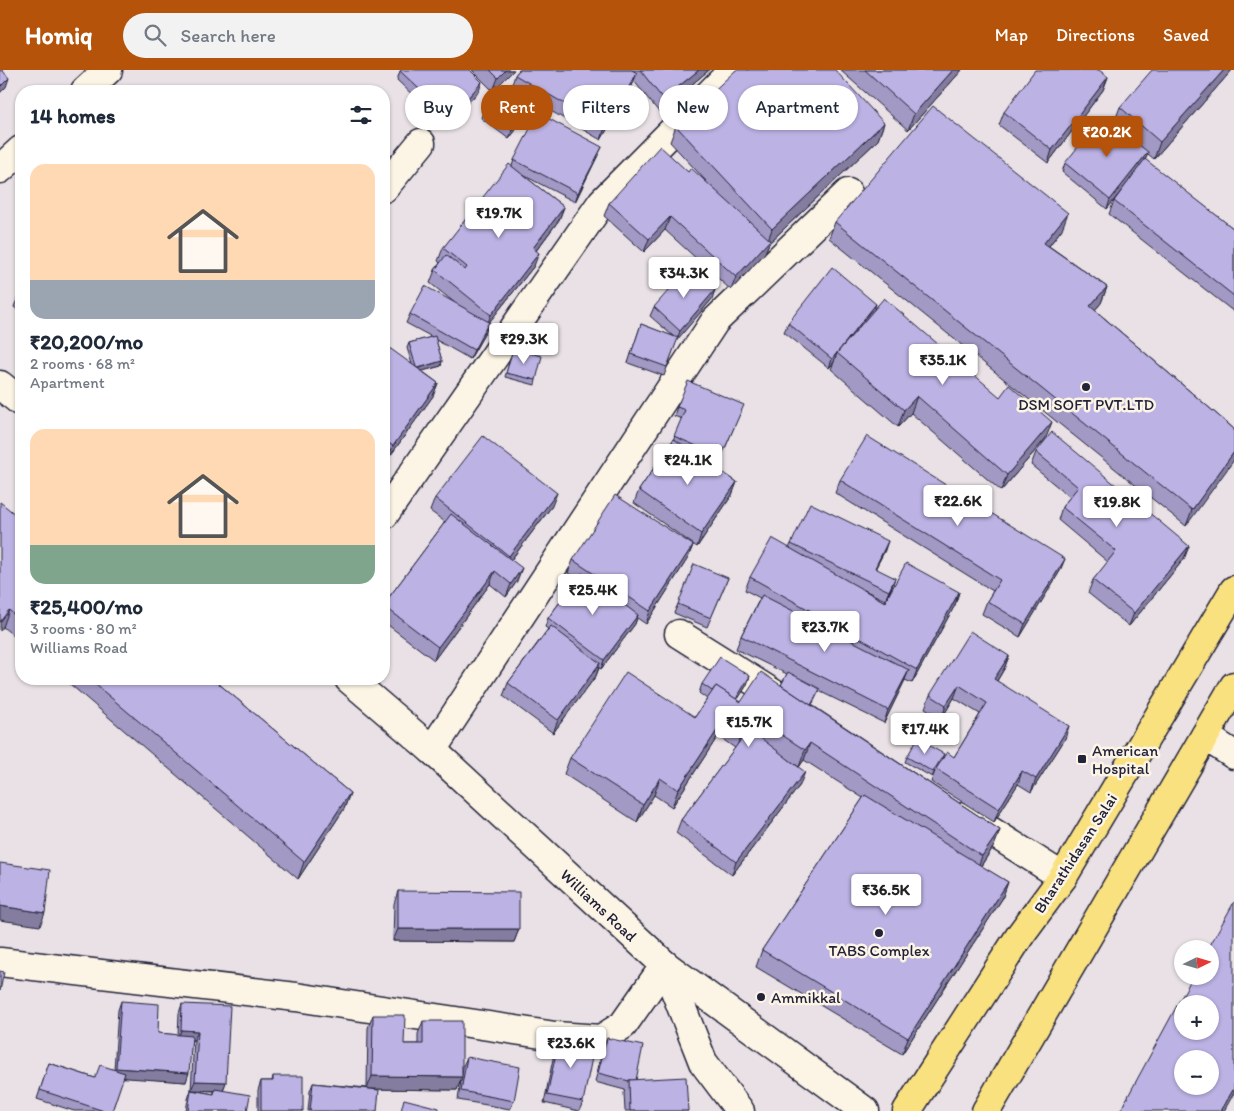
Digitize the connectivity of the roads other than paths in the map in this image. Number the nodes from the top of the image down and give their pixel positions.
1 (108, 70) edge
2 (733, 70) edge
3 (92, 85) edge
4 (421, 143) dead end
5 (15, 155) edge
6 (0, 169) edge
7 (390, 181) edge
8 (848, 193) dead end
9 (0, 385) edge
10 (15, 397) edge
11 (390, 506) edge
12 (1234, 590) edge
13 (679, 634) dead end
14 (356, 685) edge
15 (1234, 686) edge
16 (804, 713) edge
17 (1205, 736) junction
18 (432, 750) junction
19 (1234, 755) edge
20 (946, 803) edge
21 (1063, 877) junction
22 (0, 962) edge
23 (665, 965) junction
24 (740, 1111) edge
25 (865, 1111) edge
26 (907, 1111) edge
27 (986, 1111) edge

1 - 3 street
2 - 11 street
4 - 7 street
5 - 6 street
8 - 18 street
9 - 10 street
12 - 21 main road, Bharathidasan Salai
13 - 16 street
14 - 18 street, Williams Road
15 - 17 main road
17 - 19 street
17 - 27 main road
18 - 23 street, Williams Road
20 - 21 street
21 - 26 main road, Bharathidasan Salai
22 - 23 street
23 - 24 street
23 - 25 street, Williams Road

